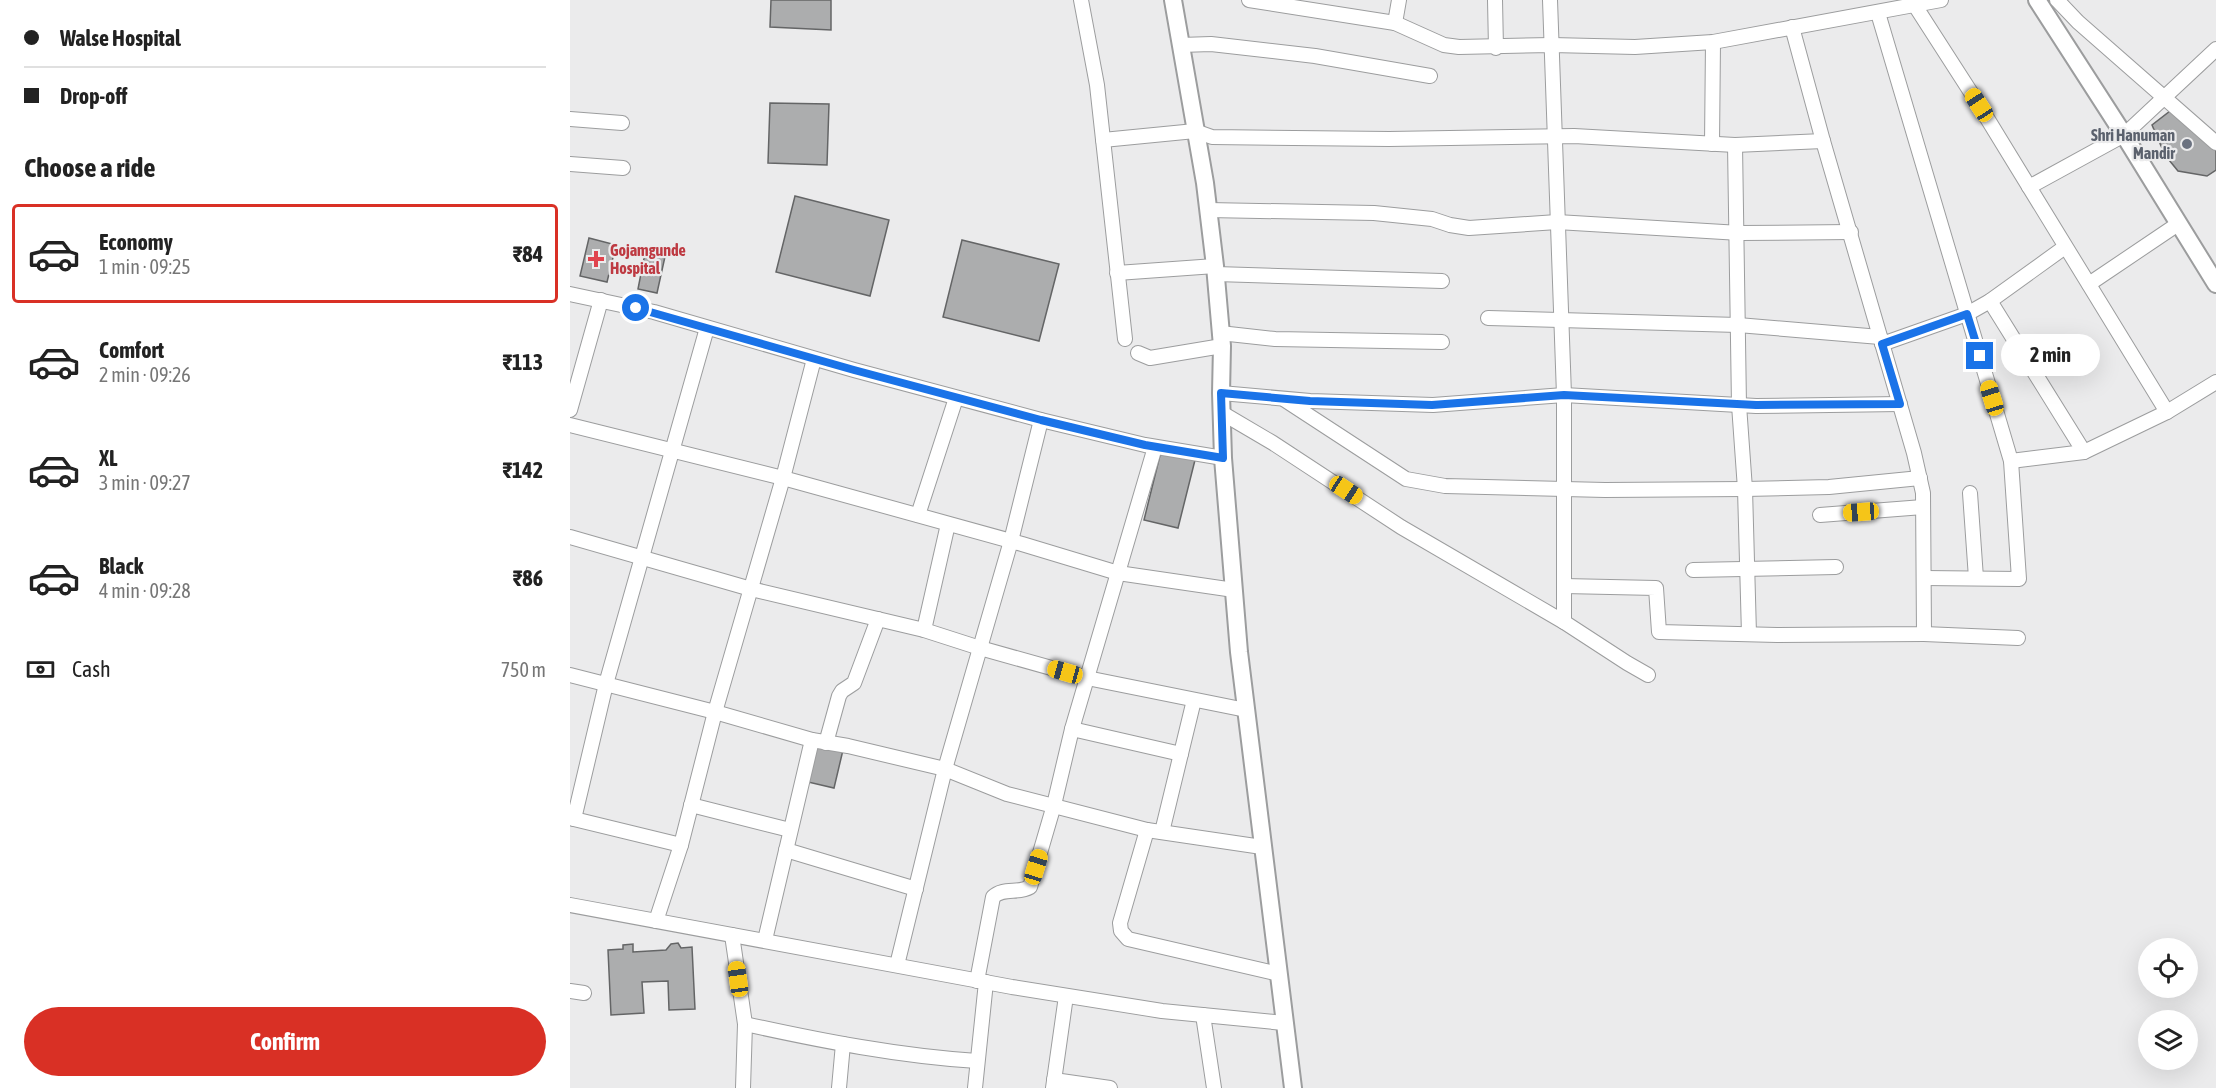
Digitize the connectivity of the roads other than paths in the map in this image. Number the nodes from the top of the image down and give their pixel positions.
1 (1080, 0) edge
2 (1173, 0) edge
3 (1249, 0) edge
4 (1399, 0) edge
5 (1496, 0) edge
6 (1550, 0) edge
7 (1941, 0) edge
8 (2037, 0) edge
9 (2057, 0) edge
10 (1914, 4) junction
11 (1878, 13) junction
12 (1395, 23) junction
13 (1792, 27) junction
14 (1713, 42) junction
15 (1181, 45) junction
16 (1552, 45) junction
17 (1496, 48) junction
18 (2216, 49) edge
19 (1430, 76) dead end
20 (2163, 98) junction
21 (570, 119) edge
22 (622, 123) dead end
23 (1195, 131) junction
24 (2124, 135) junction
25 (1554, 136) junction
26 (1103, 140) junction
27 (1823, 141) junction
28 (2216, 143) edge
29 (1712, 144) junction
30 (1735, 145) junction
31 (570, 164) edge
32 (623, 168) dead end
33 (2029, 188) junction
34 (1208, 210) junction
35 (1557, 222) junction
36 (2178, 224) junction
37 (1851, 232) junction
38 (1736, 233) junction
39 (2065, 247) junction
40 (1216, 270) junction
41 (1117, 273) junction
42 (1442, 281) dead end
43 (2089, 284) junction
44 (2216, 284) edge
45 (570, 294) edge
46 (601, 300) junction
47 (1990, 301) junction
48 (1967, 314) junction
49 (1488, 318) dead end
50 (1562, 320) junction
51 (1738, 325) junction
52 (706, 328) junction
53 (1125, 339) dead end
54 (1221, 340) junction
55 (1881, 341) junction
56 (1442, 342) dead end
57 (1138, 353) dead end
58 (814, 359) junction
59 (2216, 382) edge
60 (1221, 393) junction
61 (1564, 395) junction
62 (956, 398) junction
63 (1283, 399) junction
64 (1900, 404) junction
65 (1738, 405) junction
66 (570, 410) edge
67 (1222, 412) junction
68 (2167, 412) junction
69 (1041, 420) junction
70 (570, 425) edge
71 (1155, 447) junction
72 (672, 451) junction
73 (2084, 452) junction
74 (1223, 458) junction
75 (2011, 461) junction
76 (783, 478) junction
77 (1920, 478) junction
78 (1745, 489) junction
79 (1564, 490) junction
80 (1970, 493) dead end
81 (1923, 507) junction
82 (918, 515) junction
83 (1820, 515) dead end
84 (948, 524) junction
85 (570, 537) edge
86 (1011, 541) junction
87 (641, 559) junction
88 (1836, 567) dead end
89 (1747, 569) junction
90 (1693, 570) dead end
91 (1118, 573) junction
92 (1924, 578) junction
93 (1976, 578) junction
94 (1564, 586) junction
95 (751, 589) junction
96 (1234, 590) junction
97 (878, 619) junction
98 (1564, 622) junction
99 (924, 630) junction
100 (1749, 634) junction
101 (1924, 634) junction
102 (2018, 638) dead end
103 (980, 648) junction
104 (570, 675) edge
105 (1648, 675) dead end
106 (1087, 678) junction
107 (606, 684) junction
108 (1194, 700) junction
109 (1246, 710) junction
110 (715, 712) junction
111 (1072, 729) junction
112 (812, 740) junction
113 (826, 742) junction
114 (1180, 754) junction
115 (945, 770) junction
116 (691, 805) junction
117 (1054, 805) junction
118 (572, 819) edge
119 (790, 830) junction
120 (1148, 830) junction
121 (1162, 832) junction
122 (681, 845) junction
123 (1262, 847) junction
124 (786, 850) junction
125 (916, 889) junction
126 (570, 905) edge
127 (656, 921) junction
128 (732, 935) junction
129 (765, 940) junction
130 (897, 965) junction
131 (1280, 974) junction
132 (982, 981) junction
133 (1066, 996) junction
134 (1203, 1015) junction
135 (1284, 1023) junction
136 (745, 1024) junction
137 (843, 1044) junction
138 (977, 1061) junction
139 (1054, 1084) edge
140 (743, 1088) edge
141 (839, 1088) edge
142 (975, 1088) edge
143 (1110, 1088) edge
144 (1214, 1088) edge
145 (1293, 1088) edge

1 - 26 street
2 - 15 street
3 - 12 street
4 - 12 street
5 - 17 street
6 - 16 street
7 - 10 street
8 - 24 street
9 - 20 street
10 - 11 street
10 - 33 street
11 - 13 street
11 - 48 street
12 - 17 street
13 - 14 street
13 - 27 street
14 - 16 street
14 - 29 street
15 - 19 street
15 - 23 street
16 - 17 street
16 - 25 street
18 - 20 street
20 - 24 street
20 - 28 street
21 - 22 street
23 - 25 street
23 - 26 street
23 - 34 street
24 - 33 street
24 - 36 street
25 - 29 street
25 - 35 street
26 - 41 street
27 - 30 street
27 - 37 street
29 - 30 street
30 - 38 street
31 - 32 street
33 - 39 street
34 - 35 street
34 - 40 street
35 - 38 street
35 - 50 street
36 - 43 street
36 - 44 street
37 - 38 street
37 - 55 street
38 - 51 street
39 - 43 street
39 - 47 street
40 - 41 street
40 - 42 street
40 - 54 street
41 - 53 street
43 - 68 street
45 - 46 street
46 - 52 street
46 - 66 street
47 - 48 street
47 - 73 street
48 - 55 street
48 - 75 street
49 - 50 street
50 - 51 street
50 - 61 street
51 - 55 street
51 - 65 street
52 - 58 street
52 - 72 street
54 - 56 street
54 - 57 street
54 - 60 street
55 - 64 street
58 - 62 street
58 - 76 street
59 - 68 street
60 - 63 street
60 - 67 street
61 - 63 street
61 - 65 street
61 - 79 street
62 - 69 street
62 - 82 street
63 - 79 street
64 - 65 street
64 - 77 street
65 - 78 street
67 - 74 street
67 - 98 street
68 - 73 street
69 - 71 street
69 - 86 street
70 - 72 street
71 - 74 street
71 - 91 street
72 - 76 street
72 - 87 street
73 - 75 street
74 - 96 street
75 - 93 street
76 - 82 street
76 - 95 street
77 - 78 street
77 - 81 street
78 - 79 street
78 - 89 street
79 - 94 street
80 - 93 street
81 - 83 street
81 - 92 street
82 - 84 street
84 - 86 street
84 - 99 street
85 - 87 street
86 - 91 street
86 - 103 street
87 - 95 street
87 - 107 street
88 - 89 street
89 - 90 street
89 - 100 street
91 - 96 street
91 - 106 street
92 - 93 street
92 - 101 street
94 - 98 street
94 - 100 street
95 - 97 street
95 - 110 street
96 - 109 street
97 - 99 street
97 - 113 street
98 - 105 street
99 - 103 street
100 - 101 street
101 - 102 street
103 - 106 street
103 - 115 street
104 - 107 street
106 - 108 street
106 - 111 street
107 - 110 street
107 - 118 street
108 - 109 street
108 - 114 street
109 - 123 street
110 - 112 street
110 - 116 street
111 - 114 street
111 - 117 street
112 - 113 street
112 - 119 street
113 - 115 street
114 - 121 street
115 - 117 street
115 - 125 street
116 - 119 street
116 - 122 street
117 - 120 street
117 - 132 street
118 - 122 street
119 - 124 street
120 - 121 street
120 - 131 street
121 - 123 street
122 - 127 street
123 - 131 street
124 - 125 street
124 - 129 street
125 - 130 street
126 - 127 street
127 - 128 street
128 - 129 street
128 - 136 street
129 - 130 street
130 - 132 street
131 - 135 street
132 - 133 street
132 - 138 street
133 - 134 street
133 - 139 street
134 - 135 street
134 - 144 street
135 - 145 street
136 - 137 street
136 - 140 street
137 - 138 street
137 - 141 street
138 - 142 street
139 - 143 street

